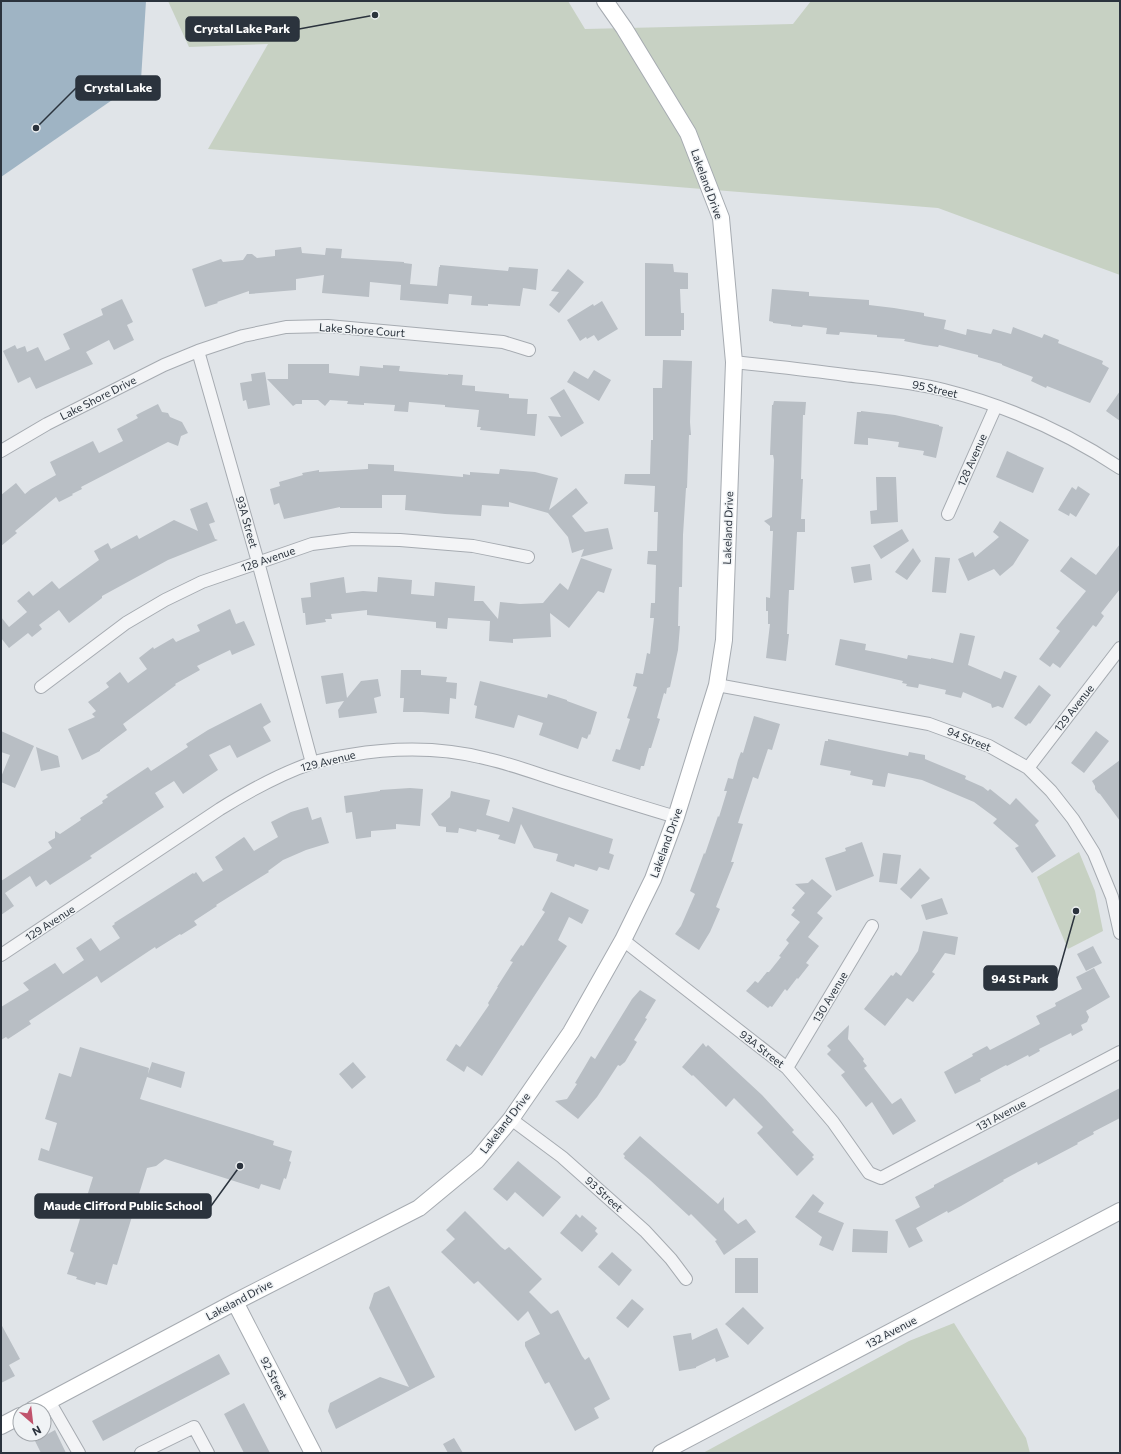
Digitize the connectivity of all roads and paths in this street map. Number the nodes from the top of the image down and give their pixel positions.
1 (605, 1) edge
2 (529, 350) dead end
3 (198, 351) junction
4 (734, 362) junction
5 (996, 406) junction
6 (1, 451) edge
7 (1120, 468) edge
8 (948, 514) dead end
9 (528, 557) dead end
10 (258, 562) junction
11 (1120, 648) edge
12 (717, 685) junction
13 (41, 687) dead end
14 (312, 763) junction
15 (1028, 768) junction
16 (676, 818) junction
17 (1116, 895) edge
18 (872, 926) dead end
19 (1120, 933) edge
20 (623, 940) junction
21 (1, 955) edge
22 (1120, 1052) edge
23 (787, 1068) junction
24 (511, 1119) junction
25 (881, 1178) joint
26 (1120, 1211) edge
27 (686, 1280) dead end
28 (235, 1302) junction
29 (49, 1401) joint
30 (12, 1420) edge
31 (1, 1426) edge
32 (79, 1453) edge
33 (141, 1453) edge
34 (208, 1453) edge
35 (313, 1453) edge
36 (661, 1453) edge

1 - 4 street, Lakeland Drive
2 - 3 street, Lake Shore Court
3 - 6 street, Lake Shore Drive
3 - 10 street, 93A Street
4 - 5 street, 95 Street
4 - 12 street, Lakeland Drive
5 - 7 street, 95 Street
5 - 8 street, 128 Avenue
9 - 10 street, 128 Avenue
10 - 13 street, 128 Avenue
10 - 14 street, 93A Street
11 - 15 street, 129 Avenue
12 - 15 street, 94 Street
12 - 16 street, Lakeland Drive
14 - 16 street, 129 Avenue
14 - 21 street, 129 Avenue
15 - 17 street, 94 Street
16 - 20 street, Lakeland Drive
17 - 19 street, 94 Street
18 - 23 street, 130 Avenue
20 - 23 street, 93A Street
20 - 24 street, Lakeland Drive
22 - 25 street, 131 Avenue
23 - 25 street, 93A Street
24 - 27 street, 93 Street
24 - 28 street, Lakeland Drive
26 - 36 street, 132 Avenue
28 - 29 street, Lakeland Drive
28 - 35 street, 92 Street
29 - 32 street
30 - 31 street
33 - 34 street

